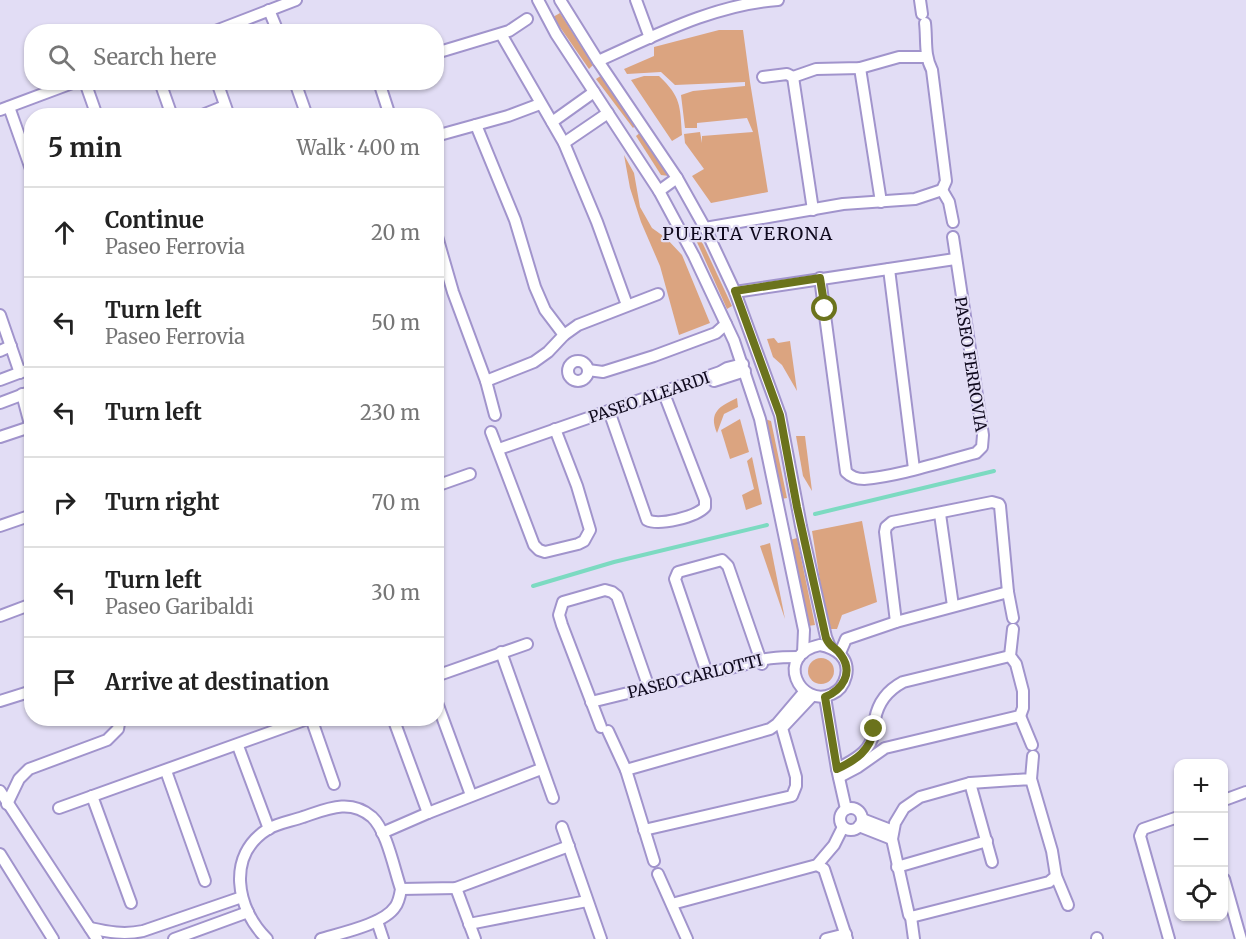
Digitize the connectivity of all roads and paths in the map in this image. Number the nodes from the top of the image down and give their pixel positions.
1 (296, 0) edge
2 (538, 0) edge
3 (636, 0) edge
4 (714, 0) edge
5 (778, 0) edge
6 (920, 0) edge
7 (561, 2) edge
8 (269, 10) junction
9 (718, 11) junction
10 (546, 15) junction
11 (527, 20) dead end
12 (233, 24) edge
13 (275, 24) edge
14 (501, 34) junction
15 (650, 38) junction
16 (444, 51) edge
17 (926, 57) junction
18 (597, 61) junction
19 (860, 68) junction
20 (763, 77) dead end
21 (793, 77) junction
22 (54, 90) edge
23 (88, 90) edge
24 (163, 90) edge
25 (220, 90) edge
26 (299, 90) edge
27 (382, 90) edge
28 (594, 92) junction
29 (540, 104) junction
30 (94, 108) edge
31 (169, 108) edge
32 (226, 108) edge
33 (304, 108) edge
34 (388, 108) edge
35 (4, 109) edge
36 (608, 112) junction
37 (552, 122) junction
38 (476, 125) junction
39 (444, 134) edge
40 (564, 143) junction
41 (24, 154) edge
42 (677, 178) junction
43 (942, 190) junction
44 (659, 191) junction
45 (881, 202) junction
46 (813, 210) junction
47 (953, 222) dead end
48 (705, 228) junction
49 (953, 237) dead end
50 (955, 259) junction
51 (444, 261) edge
52 (889, 269) junction
53 (820, 278) junction
54 (735, 291) junction
55 (658, 294) dead end
56 (627, 305) junction
57 (0, 315) edge
58 (726, 324) junction
59 (564, 335) junction
60 (11, 346) junction
61 (0, 351) edge
62 (744, 368) junction
63 (588, 370) dead end
64 (24, 371) edge
65 (20, 373) junction
66 (0, 380) edge
67 (486, 381) junction
68 (24, 393) edge
69 (664, 395) junction
70 (0, 403) edge
71 (495, 415) dead end
72 (610, 415) junction
73 (780, 415) junction
74 (760, 419) junction
75 (24, 432) edge
76 (491, 432) dead end
77 (557, 432) junction
78 (0, 437) edge
79 (500, 453) junction
80 (914, 469) junction
81 (470, 474) dead end
82 (444, 483) edge
83 (940, 514) junction
84 (24, 518) edge
85 (0, 526) edge
86 (1008, 592) junction
87 (953, 606) junction
88 (24, 607) edge
89 (0, 616) edge
90 (896, 622) junction
91 (527, 644) dead end
92 (830, 646) junction
93 (501, 652) junction
94 (840, 653) junction
95 (1010, 656) junction
96 (799, 657) junction
97 (761, 661) junction
98 (444, 673) edge
99 (707, 673) junction
100 (649, 688) junction
101 (24, 694) edge
102 (809, 694) junction
103 (825, 697) junction
104 (0, 701) edge
105 (591, 702) junction
106 (1020, 716) junction
107 (444, 722) edge
108 (119, 726) edge
109 (289, 726) edge
110 (313, 726) edge
111 (396, 726) edge
112 (780, 726) junction
113 (872, 741) junction
114 (238, 746) junction
115 (885, 748) junction
116 (541, 769) junction
117 (626, 770) junction
118 (166, 771) junction
119 (838, 773) junction
120 (1031, 779) junction
121 (970, 783) junction
122 (334, 784) dead end
123 (0, 791) edge
124 (1246, 792) edge
125 (471, 795) junction
126 (92, 796) junction
127 (553, 798) dead end
128 (1228, 799) edge
129 (7, 804) junction
130 (59, 808) dead end
131 (846, 808) junction
132 (428, 813) junction
133 (1174, 819) edge
134 (861, 823) junction
135 (562, 827) dead end
136 (843, 827) junction
137 (269, 829) junction
138 (644, 830) junction
139 (382, 833) junction
140 (892, 835) junction
141 (987, 841) junction
142 (569, 846) junction
143 (0, 854) edge
144 (654, 861) dead end
145 (992, 862) dead end
146 (817, 865) junction
147 (897, 867) junction
148 (658, 874) dead end
149 (1056, 876) junction
150 (205, 881) dead end
151 (456, 888) junction
152 (400, 889) junction
153 (1228, 893) edge
154 (242, 897) junction
155 (587, 900) junction
156 (132, 903) dead end
157 (672, 904) junction
158 (1068, 905) dead end
159 (248, 912) junction
160 (911, 917) junction
161 (377, 921) junction
162 (469, 924) junction
163 (90, 928) junction
164 (847, 936) edge
165 (53, 939) edge
166 (97, 939) edge
167 (174, 939) edge
168 (267, 939) edge
169 (321, 939) edge
170 (383, 939) edge
171 (475, 939) edge
172 (601, 939) edge
173 (687, 939) edge
174 (826, 939) edge
175 (914, 939) edge
176 (1169, 939) edge
177 (1241, 939) edge

1 - 8 street
2 - 10 street
3 - 15 street
4 - 9 street
5 - 9 street
6 - 17 street
7 - 10 street
7 - 18 street
8 - 12 street
8 - 13 street
9 - 15 street
10 - 28 street
11 - 14 street
14 - 16 street
14 - 29 street
15 - 18 street
17 - 19 street
17 - 43 street
18 - 42 street
19 - 21 street
19 - 45 street
20 - 21 street
21 - 46 street
22 - 35 street
23 - 30 street
24 - 31 street
25 - 32 street
26 - 33 street
27 - 34 street
28 - 36 street
28 - 37 street
29 - 37 street
29 - 38 street
35 - 41 street
36 - 40 street
36 - 44 street
37 - 40 street
38 - 39 street
38 - 59 street
40 - 56 street
42 - 44 street
42 - 48 street
43 - 45 street
43 - 47 street
44 - 58 street
45 - 46 street
46 - 48 street
48 - 54 street
49 - 50 street
50 - 52 street
50 - 80 street, PASEO FERROVIA
51 - 67 street
52 - 53 street
52 - 80 street
53 - 54 street
53 - 80 street, PASEO FERROVIA
54 - 73 street
55 - 56 street
56 - 59 street
57 - 60 street
58 - 62 street
58 - 63 street
59 - 67 street
60 - 61 street
60 - 65 street
62 - 69 street, PASEO ALEARDI
62 - 74 street
64 - 65 street
65 - 66 street
67 - 71 street
68 - 70 street
69 - 72 street, PASEO ALEARDI
69 - 72 street
72 - 77 street, PASEO ALEARDI
73 - 74 street
73 - 92 street
74 - 96 street
75 - 78 street
76 - 79 street
77 - 79 street, PASEO ALEARDI
77 - 79 street
81 - 82 street
83 - 86 street
83 - 87 street
83 - 90 street
84 - 85 street
86 - 87 street
86 - 95 street
87 - 90 street
88 - 89 street
90 - 94 street
91 - 93 street
92 - 94 street
92 - 96 street
93 - 98 street
93 - 116 street
94 - 103 street
95 - 106 street
95 - 113 street
96 - 97 street, PASEO CARLOTTI
96 - 102 street
97 - 99 street, PASEO CARLOTTI
97 - 99 street
99 - 100 street, PASEO CARLOTTI
100 - 105 street, PASEO CARLOTTI
100 - 105 street
101 - 104 street
102 - 103 street
102 - 112 street
103 - 119 street
105 - 117 street
106 - 115 street
106 - 120 street
107 - 125 street
108 - 129 street
109 - 114 street
110 - 122 street
111 - 132 street
112 - 117 street
112 - 138 street
113 - 115 street
113 - 119 street
114 - 118 street
114 - 137 street
115 - 119 street
116 - 125 street
116 - 127 street
117 - 138 street
118 - 126 street
118 - 150 street
119 - 131 street
120 - 121 street
120 - 149 street
121 - 140 street
121 - 141 street
123 - 129 street
124 - 128 street
125 - 132 street
126 - 130 street
126 - 156 street
129 - 163 street
131 - 134 street
131 - 136 street
132 - 139 street
133 - 176 street
134 - 136 street
134 - 140 street
135 - 142 street
136 - 146 street
137 - 139 street
137 - 154 street
138 - 144 street
139 - 152 street
140 - 147 street
141 - 145 street
141 - 147 street
142 - 151 street
142 - 155 street
143 - 165 street
146 - 157 street
146 - 164 street
147 - 160 street
148 - 157 street
149 - 158 street
149 - 160 street
151 - 152 street
151 - 162 street
152 - 161 street
153 - 177 street
154 - 159 street
154 - 163 street
155 - 162 street
155 - 172 street
157 - 173 street
159 - 167 street
159 - 168 street
160 - 175 street
161 - 169 street
161 - 170 street
162 - 171 street
163 - 166 street
164 - 174 street

